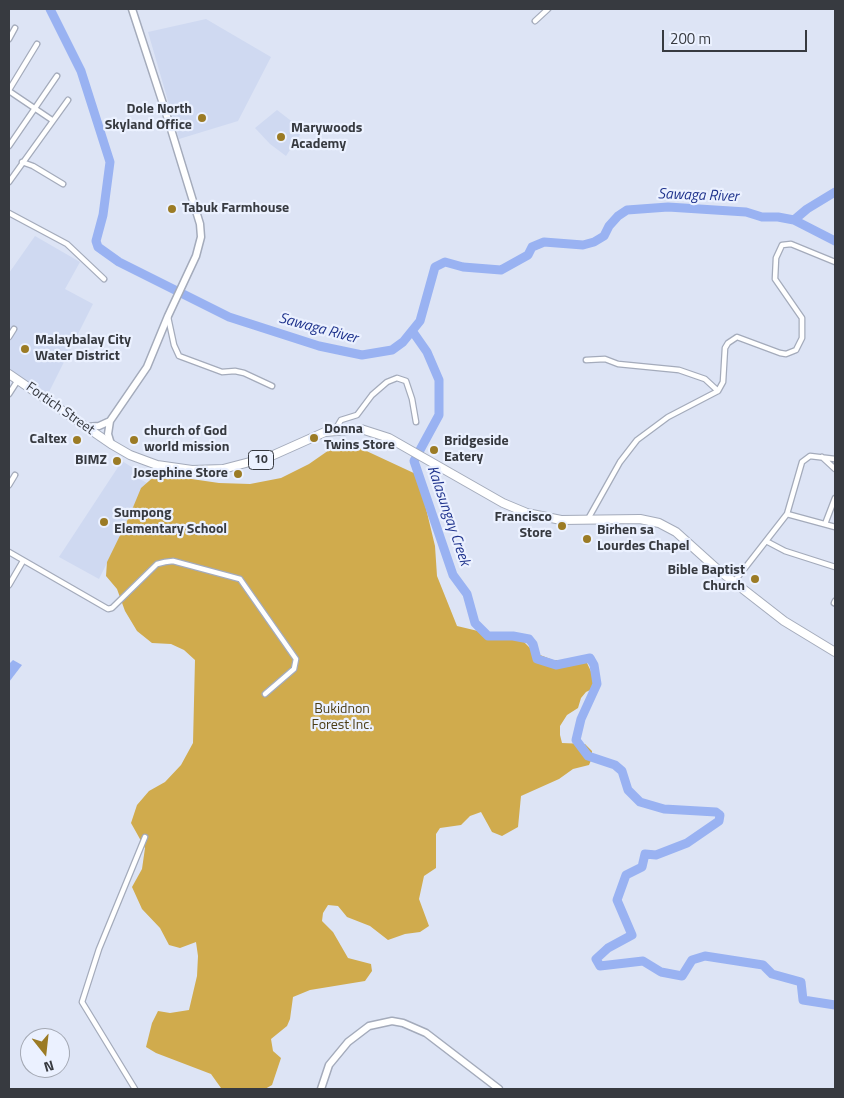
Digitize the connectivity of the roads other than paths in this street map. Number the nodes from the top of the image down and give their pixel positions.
1 (132, 9) edge
2 (548, 9) edge
3 (535, 21) dead end
4 (15, 28) dead end
5 (9, 39) edge
6 (36, 44) dead end
7 (57, 76) dead end
8 (9, 90) edge
9 (68, 100) dead end
10 (34, 108) junction
11 (52, 120) junction
12 (9, 146) edge
13 (22, 162) junction
14 (9, 182) edge
15 (63, 184) dead end
16 (9, 213) edge
17 (835, 262) edge
18 (104, 279) dead end
19 (170, 312) junction
20 (14, 328) dead end
21 (9, 337) edge
22 (586, 360) dead end
23 (9, 374) edge
24 (18, 380) junction
25 (272, 386) dead end
26 (718, 391) junction
27 (9, 394) edge
28 (110, 422) junction
29 (416, 422) dead end
30 (86, 427) junction
31 (335, 430) junction
32 (111, 444) junction
33 (822, 457) junction
34 (835, 459) edge
35 (835, 469) edge
36 (14, 475) dead end
37 (9, 485) edge
38 (835, 498) edge
39 (787, 514) junction
40 (587, 520) junction
41 (825, 524) junction
42 (835, 527) edge
43 (766, 541) junction
44 (9, 552) edge
45 (23, 561) junction
46 (835, 567) edge
47 (734, 583) junction
48 (9, 585) edge
49 (835, 652) edge
50 (265, 694) dead end
51 (145, 837) dead end
52 (135, 1089) edge
53 (321, 1089) edge
54 (499, 1089) edge

1 - 19 main road
2 - 3 street
4 - 5 street
6 - 8 street
7 - 10 street
8 - 10 street
9 - 11 street
10 - 11 street
10 - 12 street
11 - 13 street
13 - 14 street
13 - 15 street
16 - 18 street
17 - 26 street
19 - 25 street
19 - 28 main road
20 - 21 street
22 - 26 street
23 - 24 highway, Fortich Street / 10
24 - 27 street
24 - 30 highway, Fortich Street / 10
26 - 40 street
28 - 30 main road
28 - 32 main road
29 - 31 street
30 - 32 highway, Fortich Street / 10
31 - 32 highway, 10
31 - 40 highway, 10
33 - 34 street
33 - 35 street
33 - 39 street
36 - 37 street
38 - 41 street
39 - 41 street
39 - 43 street
40 - 47 highway, 10
41 - 42 street
43 - 46 street
43 - 47 street
44 - 45 street
45 - 48 street
45 - 50 street
47 - 49 highway, 10
51 - 52 street
53 - 54 main road

